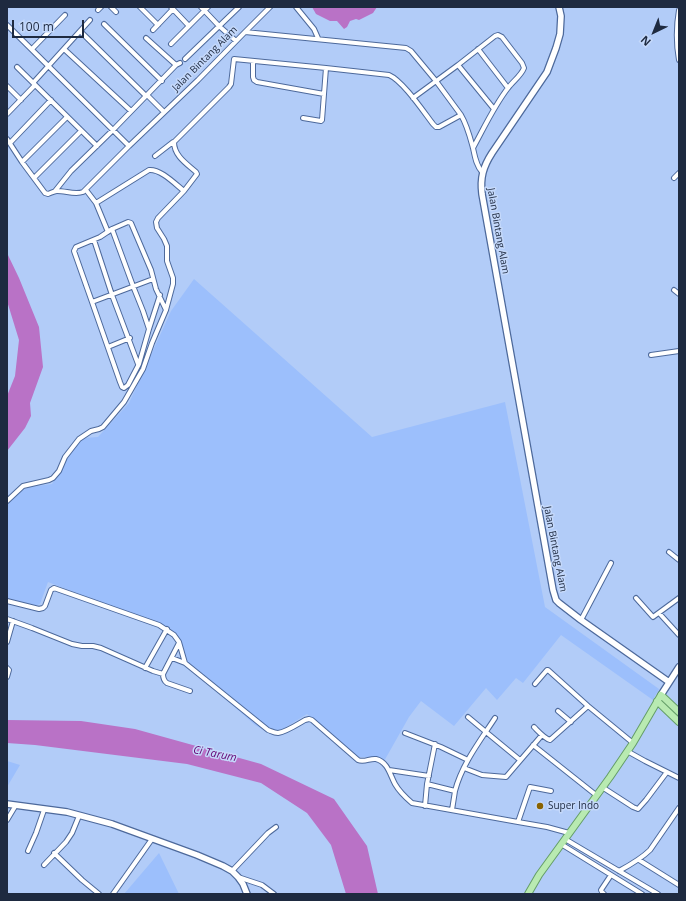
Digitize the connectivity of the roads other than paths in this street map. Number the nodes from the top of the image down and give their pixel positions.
1 (111, 7) edge
2 (140, 7) edge
3 (239, 7) edge
4 (270, 7) edge
5 (296, 7) edge
6 (559, 7) edge
7 (172, 8) edge
8 (204, 8) edge
9 (679, 10) edge
10 (116, 12) dead end
11 (65, 16) dead end
12 (90, 20) dead end
13 (104, 24) dead end
14 (7, 25) edge
15 (158, 25) junction
16 (189, 26) junction
17 (219, 26) junction
18 (153, 30) dead end
19 (80, 31) junction
20 (245, 32) junction
21 (146, 38) dead end
22 (318, 38) junction
23 (236, 41) junction
24 (171, 44) dead end
25 (64, 48) junction
26 (32, 49) junction
27 (478, 49) junction
28 (185, 59) dead end
29 (679, 60) edge
30 (253, 61) junction
31 (458, 65) junction
32 (48, 66) junction
33 (17, 67) dead end
34 (326, 68) junction
35 (162, 80) junction
36 (436, 81) junction
37 (34, 84) junction
38 (7, 86) edge
39 (508, 88) junction
40 (324, 94) junction
41 (146, 96) junction
42 (413, 98) junction
43 (21, 100) junction
44 (51, 100) junction
45 (494, 110) junction
46 (131, 111) junction
47 (164, 112) junction
48 (7, 114) edge
49 (461, 115) junction
50 (67, 117) junction
51 (303, 118) dead end
52 (113, 130) junction
53 (81, 131) junction
54 (8, 141) edge
55 (174, 142) junction
56 (97, 146) junction
57 (129, 146) junction
58 (473, 148) junction
59 (156, 156) dead end
60 (22, 162) junction
61 (482, 172) junction
62 (679, 173) edge
63 (34, 178) junction
64 (674, 178) dead end
65 (86, 190) junction
66 (55, 191) junction
67 (184, 191) junction
68 (96, 203) junction
69 (110, 230) junction
70 (94, 240) junction
71 (153, 279) junction
72 (133, 286) junction
73 (674, 290) dead end
74 (112, 294) junction
75 (679, 294) edge
76 (160, 295) junction
77 (92, 302) junction
78 (166, 310) junction
79 (149, 329) junction
80 (130, 338) junction
81 (108, 347) junction
82 (679, 351) edge
83 (651, 355) dead end
84 (139, 364) junction
85 (7, 501) edge
86 (669, 552) dead end
87 (679, 560) edge
88 (611, 563) dead end
89 (636, 598) dead end
90 (679, 598) edge
91 (7, 601) edge
92 (659, 613) junction
93 (7, 619) edge
94 (581, 620) junction
95 (13, 621) junction
96 (167, 629) junction
97 (679, 635) edge
98 (7, 642) edge
99 (180, 642) junction
100 (172, 658) junction
101 (185, 663) junction
102 (679, 667) edge
103 (7, 668) edge
104 (145, 668) junction
105 (163, 674) junction
106 (7, 677) edge
107 (669, 682) junction
108 (535, 684) dead end
109 (190, 691) dead end
110 (659, 698) junction
111 (588, 706) junction
112 (558, 711) dead end
113 (679, 712) edge
114 (468, 717) dead end
115 (495, 718) dead end
116 (571, 722) junction
117 (679, 722) edge
118 (534, 727) dead end
119 (486, 732) junction
120 (405, 733) dead end
121 (542, 735) junction
122 (633, 742) junction
123 (435, 744) junction
124 (533, 745) junction
125 (627, 751) junction
126 (468, 760) junction
127 (520, 760) junction
128 (464, 768) junction
129 (389, 770) junction
130 (667, 772) junction
131 (429, 776) junction
132 (679, 778) edge
133 (427, 784) junction
134 (602, 787) junction
135 (455, 791) junction
136 (551, 791) dead end
137 (596, 795) junction
138 (7, 804) edge
139 (16, 805) junction
140 (425, 806) junction
141 (679, 808) edge
142 (44, 810) junction
143 (452, 810) junction
144 (80, 816) junction
145 (7, 820) edge
146 (518, 822) junction
147 (276, 827) dead end
148 (567, 836) junction
149 (152, 839) junction
150 (561, 844) junction
151 (581, 848) junction
152 (28, 851) dead end
153 (54, 854) junction
154 (577, 854) junction
155 (639, 860) junction
156 (44, 865) dead end
157 (232, 871) junction
158 (619, 871) junction
159 (611, 875) junction
160 (238, 877) junction
161 (679, 885) edge
162 (99, 894) edge
163 (113, 894) edge
164 (247, 894) edge
165 (274, 894) edge
166 (528, 894) edge
167 (604, 894) edge
168 (642, 894) edge
169 (658, 894) edge

1 - 10 street
2 - 15 street
3 - 17 street
4 - 20 street
5 - 22 street
6 - 61 street
7 - 15 street
7 - 16 street
8 - 16 street
8 - 17 street
9 - 29 street
11 - 26 street
12 - 19 street
13 - 35 street
14 - 26 street
15 - 18 street
16 - 24 street
17 - 23 street
17 - 28 street
19 - 25 street
19 - 41 street
20 - 22 street, Jalan Bintang Alam
20 - 23 street, Jalan Bintang Alam
21 - 35 street
22 - 36 street, Jalan Bintang Alam
23 - 47 street, Jalan Bintang Alam
25 - 32 street
25 - 46 street
26 - 32 street
27 - 31 street
27 - 39 street
27 - 39 street
30 - 34 street
30 - 40 street
30 - 55 street
31 - 36 street
31 - 45 street
32 - 37 street
32 - 52 street
33 - 37 street
34 - 40 street
34 - 42 street
35 - 41 street
36 - 42 street
36 - 49 street, Jalan Bintang Alam
37 - 43 street
37 - 44 street
38 - 43 street
39 - 45 street
40 - 51 street
41 - 46 street
41 - 47 street
42 - 49 street
43 - 48 street
44 - 50 street
44 - 54 street
45 - 58 street
46 - 52 street
47 - 57 street, Jalan Bintang Alam
49 - 58 street, Jalan Bintang Alam
50 - 53 street
50 - 60 street
52 - 56 street
52 - 57 street
53 - 56 street
53 - 63 street
54 - 60 street
55 - 59 street
55 - 67 street
56 - 66 street
57 - 65 street, Jalan Bintang Alam
58 - 61 street, Jalan Bintang Alam
60 - 63 street
61 - 94 street, Jalan Bintang Alam
62 - 64 street
63 - 66 street
65 - 66 street
65 - 68 street
67 - 68 street
67 - 78 street
68 - 69 street
69 - 70 street
69 - 71 street
69 - 72 street
70 - 74 street
70 - 77 street
71 - 72 street
71 - 76 street
72 - 74 street
72 - 79 street
73 - 75 street
74 - 77 street
74 - 80 street
76 - 78 street
76 - 79 street
77 - 81 street
78 - 85 street
79 - 84 street
80 - 81 street
80 - 84 street
81 - 84 street
82 - 83 street
86 - 87 street
88 - 94 street
89 - 92 street
90 - 92 street
91 - 96 street
92 - 97 street
93 - 95 street
94 - 107 street, Jalan Bintang Alam
95 - 98 street
95 - 104 street
96 - 99 street
96 - 104 street
99 - 100 street
99 - 101 street
100 - 101 street
100 - 105 street
101 - 129 street
102 - 107 street
103 - 106 street
104 - 105 street
105 - 109 street
107 - 110 street
108 - 111 street
110 - 113 main road
110 - 117 main road
110 - 122 main road
111 - 116 street
111 - 122 street
112 - 116 street
114 - 119 street
115 - 119 street
116 - 121 street
118 - 121 street
119 - 126 street
119 - 127 street
120 - 123 street
121 - 124 street
122 - 125 main road
123 - 126 street
123 - 131 street
124 - 127 street
124 - 137 street
125 - 130 street
125 - 134 main road
126 - 128 street
127 - 128 street
128 - 135 street
129 - 131 street
129 - 140 street
130 - 132 street
130 - 134 street
131 - 133 street
133 - 135 street
133 - 140 street
134 - 137 main road
135 - 143 street
136 - 146 street
137 - 148 main road
138 - 139 street
139 - 142 street
139 - 145 street
140 - 143 street
141 - 155 street
142 - 144 street
142 - 152 street
143 - 146 street
144 - 149 street
144 - 153 street
146 - 148 street
147 - 157 street
148 - 150 main road
148 - 151 street
149 - 157 street
149 - 163 street
150 - 154 street
150 - 166 main road
151 - 154 street
151 - 158 street
153 - 156 street
153 - 162 street
154 - 159 street
155 - 158 street
155 - 161 street
157 - 160 street
158 - 169 street
159 - 167 street
159 - 168 street
160 - 164 street
160 - 165 street

